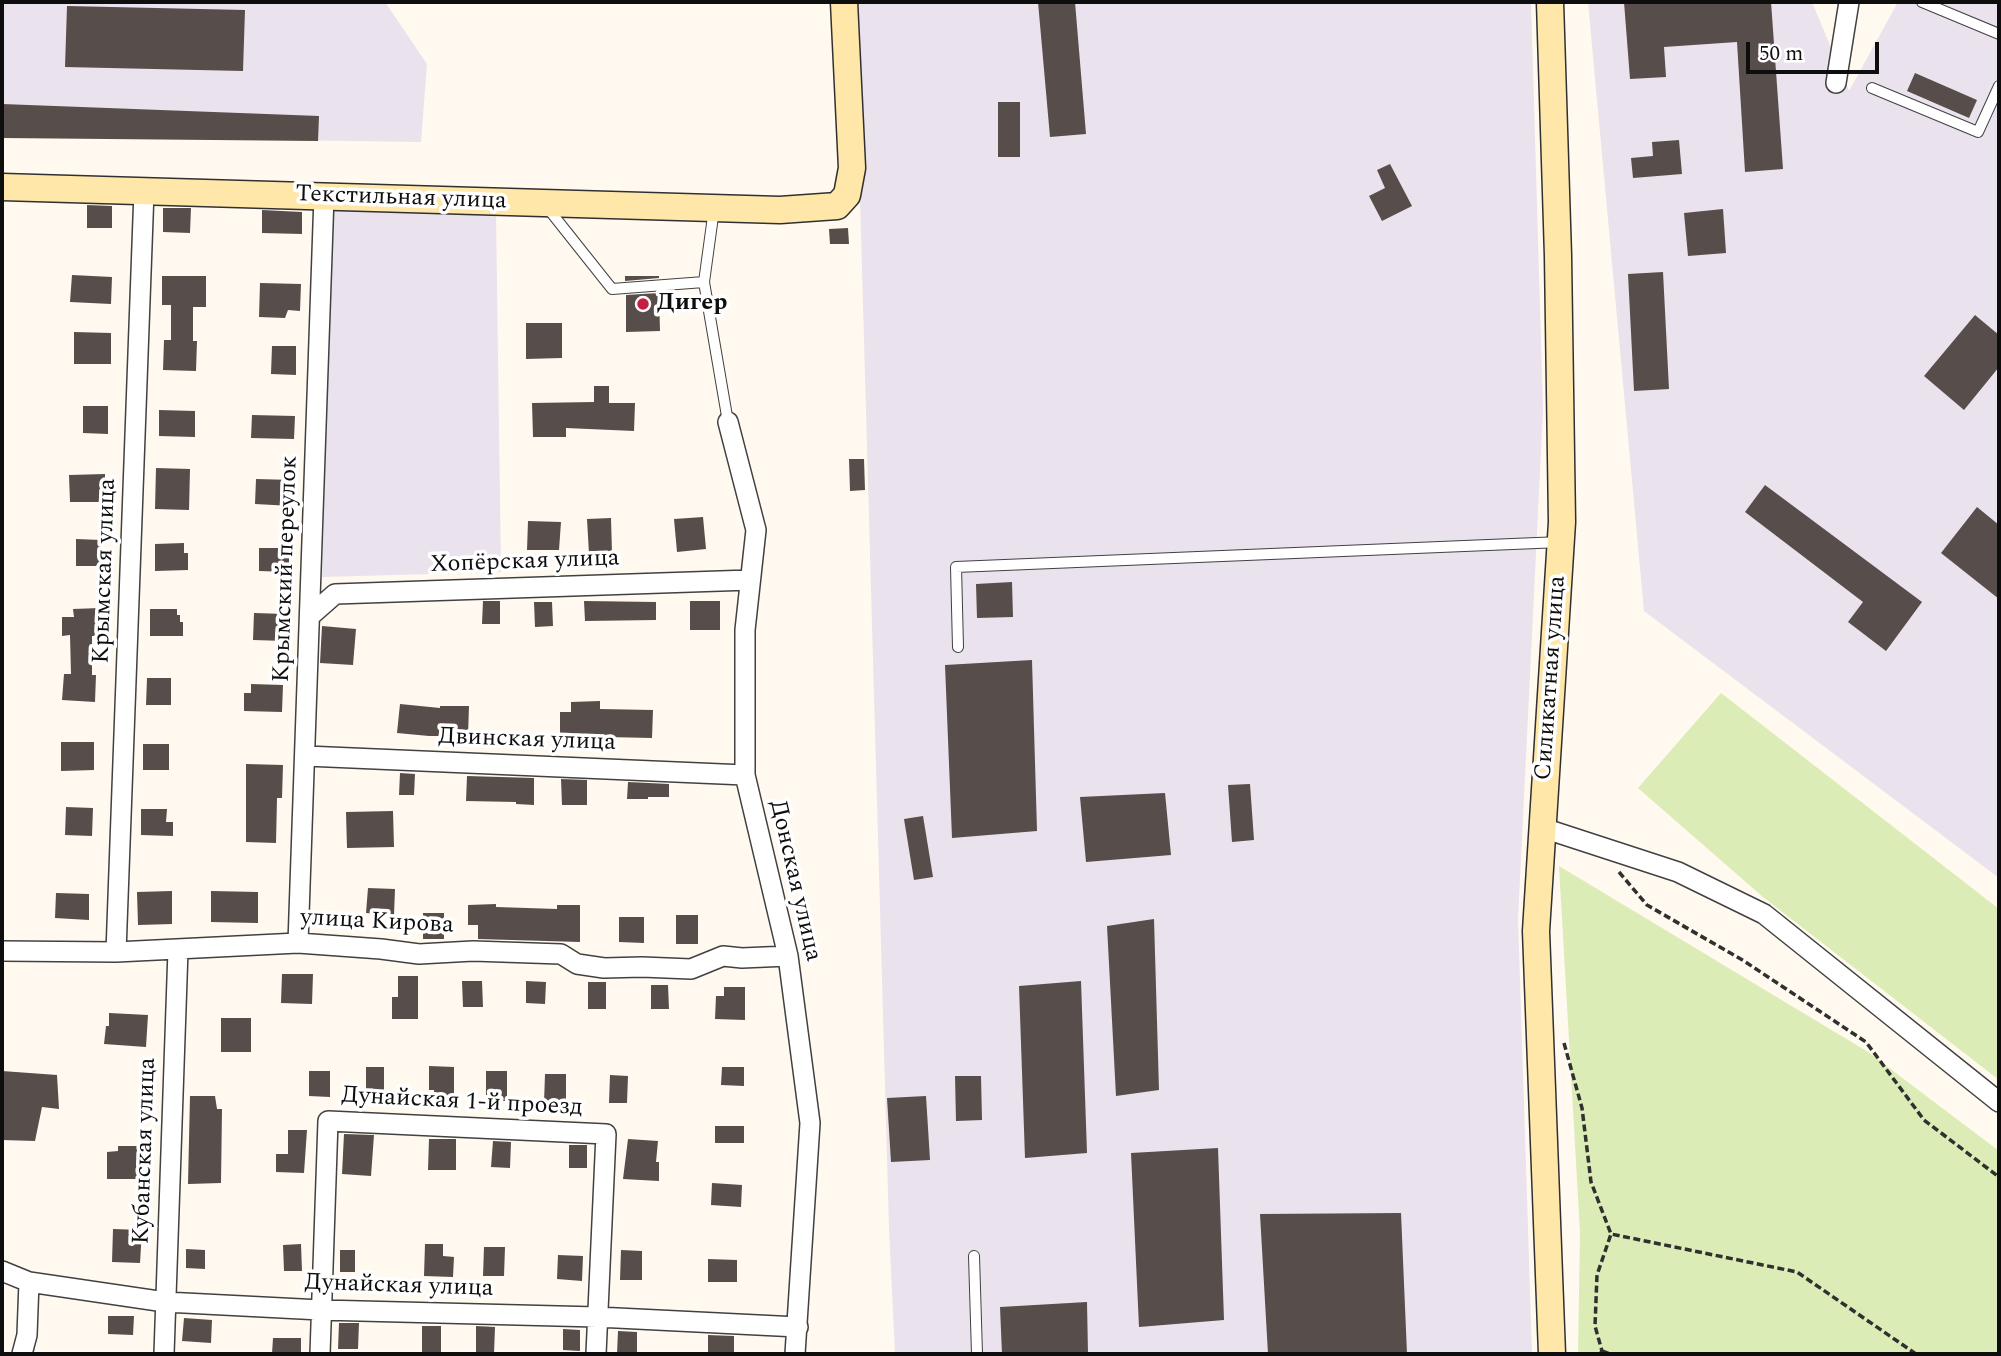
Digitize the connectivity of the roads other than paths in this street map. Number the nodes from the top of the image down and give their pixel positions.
1 (844, 2) edge
2 (1550, 2) edge
3 (1849, 2) edge
4 (1922, 2) edge
5 (1999, 34) edge
6 (1836, 83) dead end
7 (1999, 86) edge
8 (1872, 88) dead end
9 (2, 187) edge
10 (144, 191) junction
11 (324, 196) junction
12 (543, 203) junction
13 (715, 208) junction
14 (704, 282) junction
15 (728, 422) joint
16 (1561, 542) junction
17 (750, 580) junction
18 (310, 616) junction
19 (958, 647) dead end
20 (306, 756) junction
21 (745, 775) junction
22 (1542, 828) junction
23 (299, 943) junction
24 (178, 950) junction
25 (2, 951) edge
26 (116, 953) junction
27 (788, 956) junction
28 (1999, 1102) edge
29 (974, 1256) dead end
30 (2, 1271) edge
31 (29, 1282) junction
32 (165, 1302) junction
33 (321, 1310) junction
34 (597, 1317) junction
35 (798, 1327) junction
36 (22, 1354) edge
37 (164, 1354) edge
38 (320, 1354) edge
39 (596, 1354) edge
40 (795, 1354) edge
41 (977, 1354) edge
42 (1552, 1354) edge

1 - 13 street, Текстильная улица
2 - 16 street, Силикатная улица
3 - 6 street
4 - 5 lane
7 - 8 lane
9 - 10 street, Текстильная улица
10 - 11 street, Текстильная улица
10 - 26 street, Крымская улица
11 - 12 street, Текстильная улица
11 - 18 street, Крымский переулок
12 - 13 street, Текстильная улица
12 - 14 lane
13 - 14 lane
14 - 15 lane
15 - 17 street, Донская улица
16 - 19 lane
16 - 22 street, Силикатная улица
17 - 18 street, Хопёрская улица
17 - 21 street, Донская улица
18 - 20 street, Крымский переулок
20 - 21 street, Двинская улица
20 - 23 street, Крымский переулок
21 - 27 street, Донская улица
22 - 28 street
22 - 42 street, Силикатная улица
23 - 24 street, улица Кирова
23 - 27 street, улица Кирова
24 - 26 street, улица Кирова
24 - 32 street, Кубанская улица
25 - 26 street, улица Кирова
27 - 35 street, Донская улица
29 - 41 lane
30 - 31 street, Дунайская улица
31 - 32 street, Дунайская улица
31 - 36 street
32 - 33 street, Дунайская улица
32 - 37 street, Кубанская улица
33 - 34 street, Дунайская улица
33 - 34 street, Дунайская 1-й проезд
33 - 38 street, Дунайская 1-й проезд
34 - 35 street, Дунайская улица
34 - 39 street, Дунайская 1-й проезд
35 - 40 street, Донская улица

